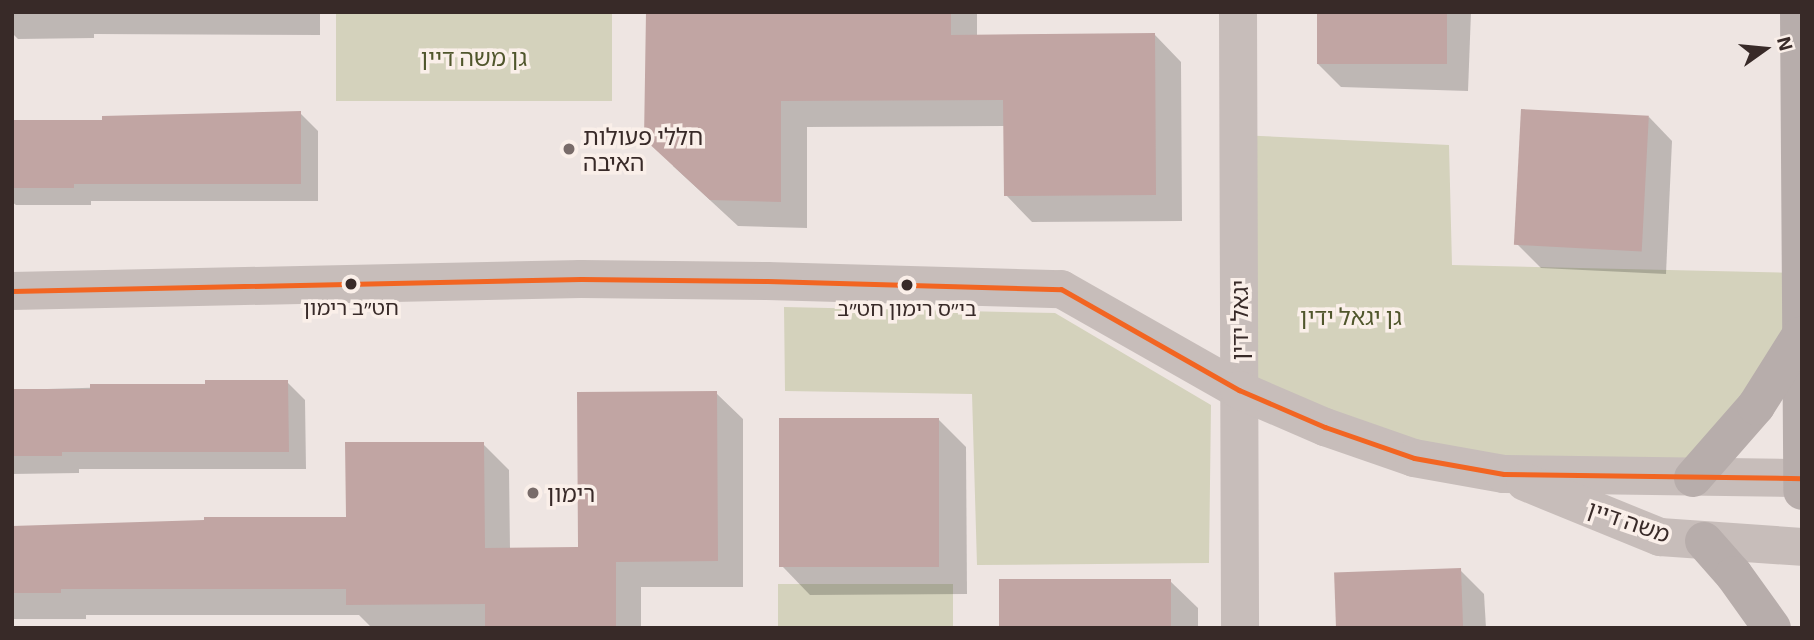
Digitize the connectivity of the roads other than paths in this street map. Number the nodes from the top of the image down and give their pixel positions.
1 (1238, 12) edge
2 (1799, 12) edge
3 (12, 291) edge
4 (1800, 336) edge
5 (1239, 390) junction
6 (1504, 474) junction
7 (1693, 478) junction
8 (1802, 478) edge
9 (1802, 491) edge
10 (1704, 541) junction
11 (1802, 547) edge
12 (1240, 628) edge
13 (1772, 628) edge

1 - 5 street, יגאל ידין
2 - 4 main road
3 - 5 street, משה דיין
4 - 7 main road
4 - 8 main road
5 - 6 street, משה דיין
5 - 12 street, יגאל ידין
6 - 7 street, משה דיין
6 - 10 street, משה דיין
7 - 8 street, משה דיין
8 - 9 main road
10 - 11 street, משה דיין
10 - 13 main road

